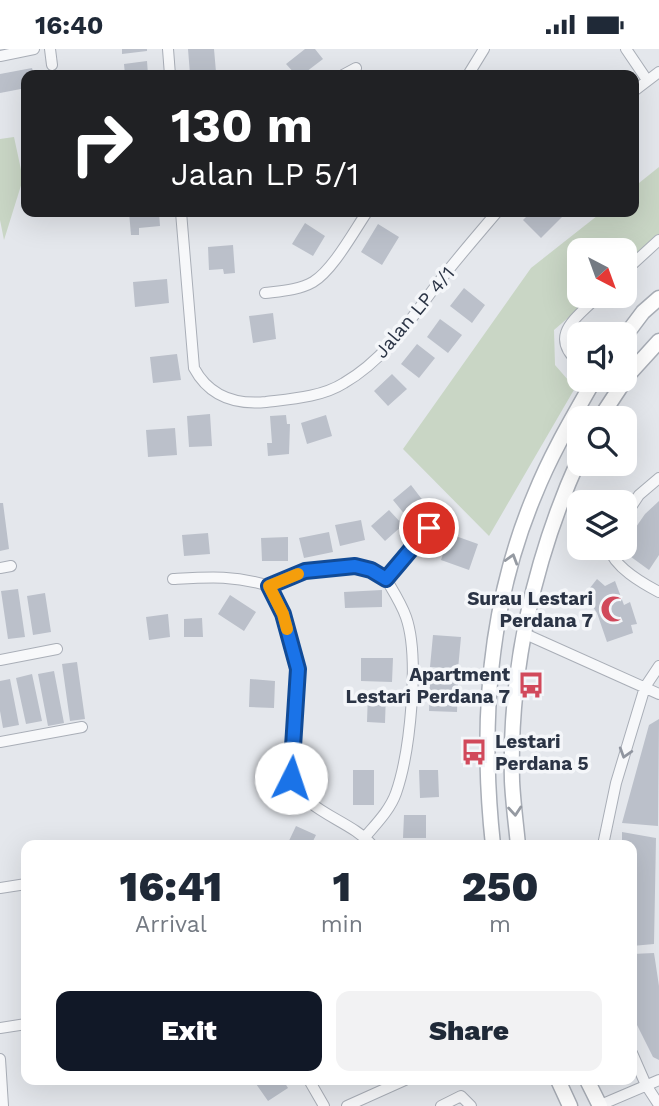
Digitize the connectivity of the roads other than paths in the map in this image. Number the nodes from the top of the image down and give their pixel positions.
1 (34, 49) edge
2 (50, 49) edge
3 (168, 49) edge
4 (484, 49) edge
5 (626, 49) edge
6 (0, 56) edge
7 (52, 65) dead end
8 (356, 68) dead end
9 (170, 70) edge
10 (352, 70) edge
11 (471, 70) edge
12 (659, 72) edge
13 (647, 80) junction
14 (639, 87) edge
15 (181, 217) edge
16 (364, 217) edge
17 (494, 217) edge
18 (659, 240) edge
19 (637, 260) edge
20 (265, 293) dead end
21 (659, 298) edge
22 (587, 308) edge
23 (575, 322) edge
24 (636, 322) edge
25 (567, 331) edge
26 (659, 341) edge
27 (567, 351) edge
28 (588, 392) edge
29 (608, 406) edge
30 (571, 476) edge
31 (659, 478) edge
32 (637, 498) edge
33 (429, 528) dead end
34 (615, 560) edge
35 (173, 579) dead end
36 (386, 579) junction
37 (269, 586) junction
38 (659, 592) edge
39 (523, 633) junction
40 (57, 649) dead end
41 (0, 660) edge
42 (659, 666) edge
43 (645, 687) junction
44 (659, 694) edge
45 (82, 727) dead end
46 (0, 742) edge
47 (366, 840) edge
48 (369, 840) edge
49 (492, 840) edge
50 (518, 840) edge
51 (604, 840) edge
52 (21, 885) edge
53 (0, 888) edge
54 (21, 1025) edge
55 (0, 1028) edge
56 (0, 1059) edge
57 (637, 1064) edge
58 (659, 1080) edge
59 (312, 1085) edge
60 (394, 1085) edge
61 (560, 1085) edge
62 (589, 1085) edge
63 (646, 1085) junction
64 (659, 1105) edge
65 (3, 1106) edge
66 (324, 1106) edge
67 (347, 1106) edge
68 (441, 1106) edge
69 (471, 1106) edge
70 (570, 1106) edge
71 (599, 1106) edge

1 - 6 street
2 - 7 street
3 - 9 street
4 - 11 street
5 - 13 street
8 - 10 street
12 - 13 street
13 - 14 street
15 - 17 street, Jalan LP 4/1
16 - 20 street
18 - 19 street
21 - 24 main road
22 - 23 street
25 - 27 street
26 - 29 main road
49 -> 28 main road
30 - 39 main road
31 - 32 street
33 - 36 street
34 - 38 street
35 - 37 street
36 - 37 street
36 - 48 street
37 - 47 street
39 - 43 street
39 -> 50 main road
40 - 41 street
42 - 43 street
43 - 44 street
43 -> 51 street
45 - 46 street
52 - 53 street
54 - 55 street
56 - 65 street
57 - 63 street
58 - 63 street
59 - 66 street
60 - 67 street
61 - 70 main road
62 - 71 main road
63 - 64 street
63 - 71 street
68 - 69 street

